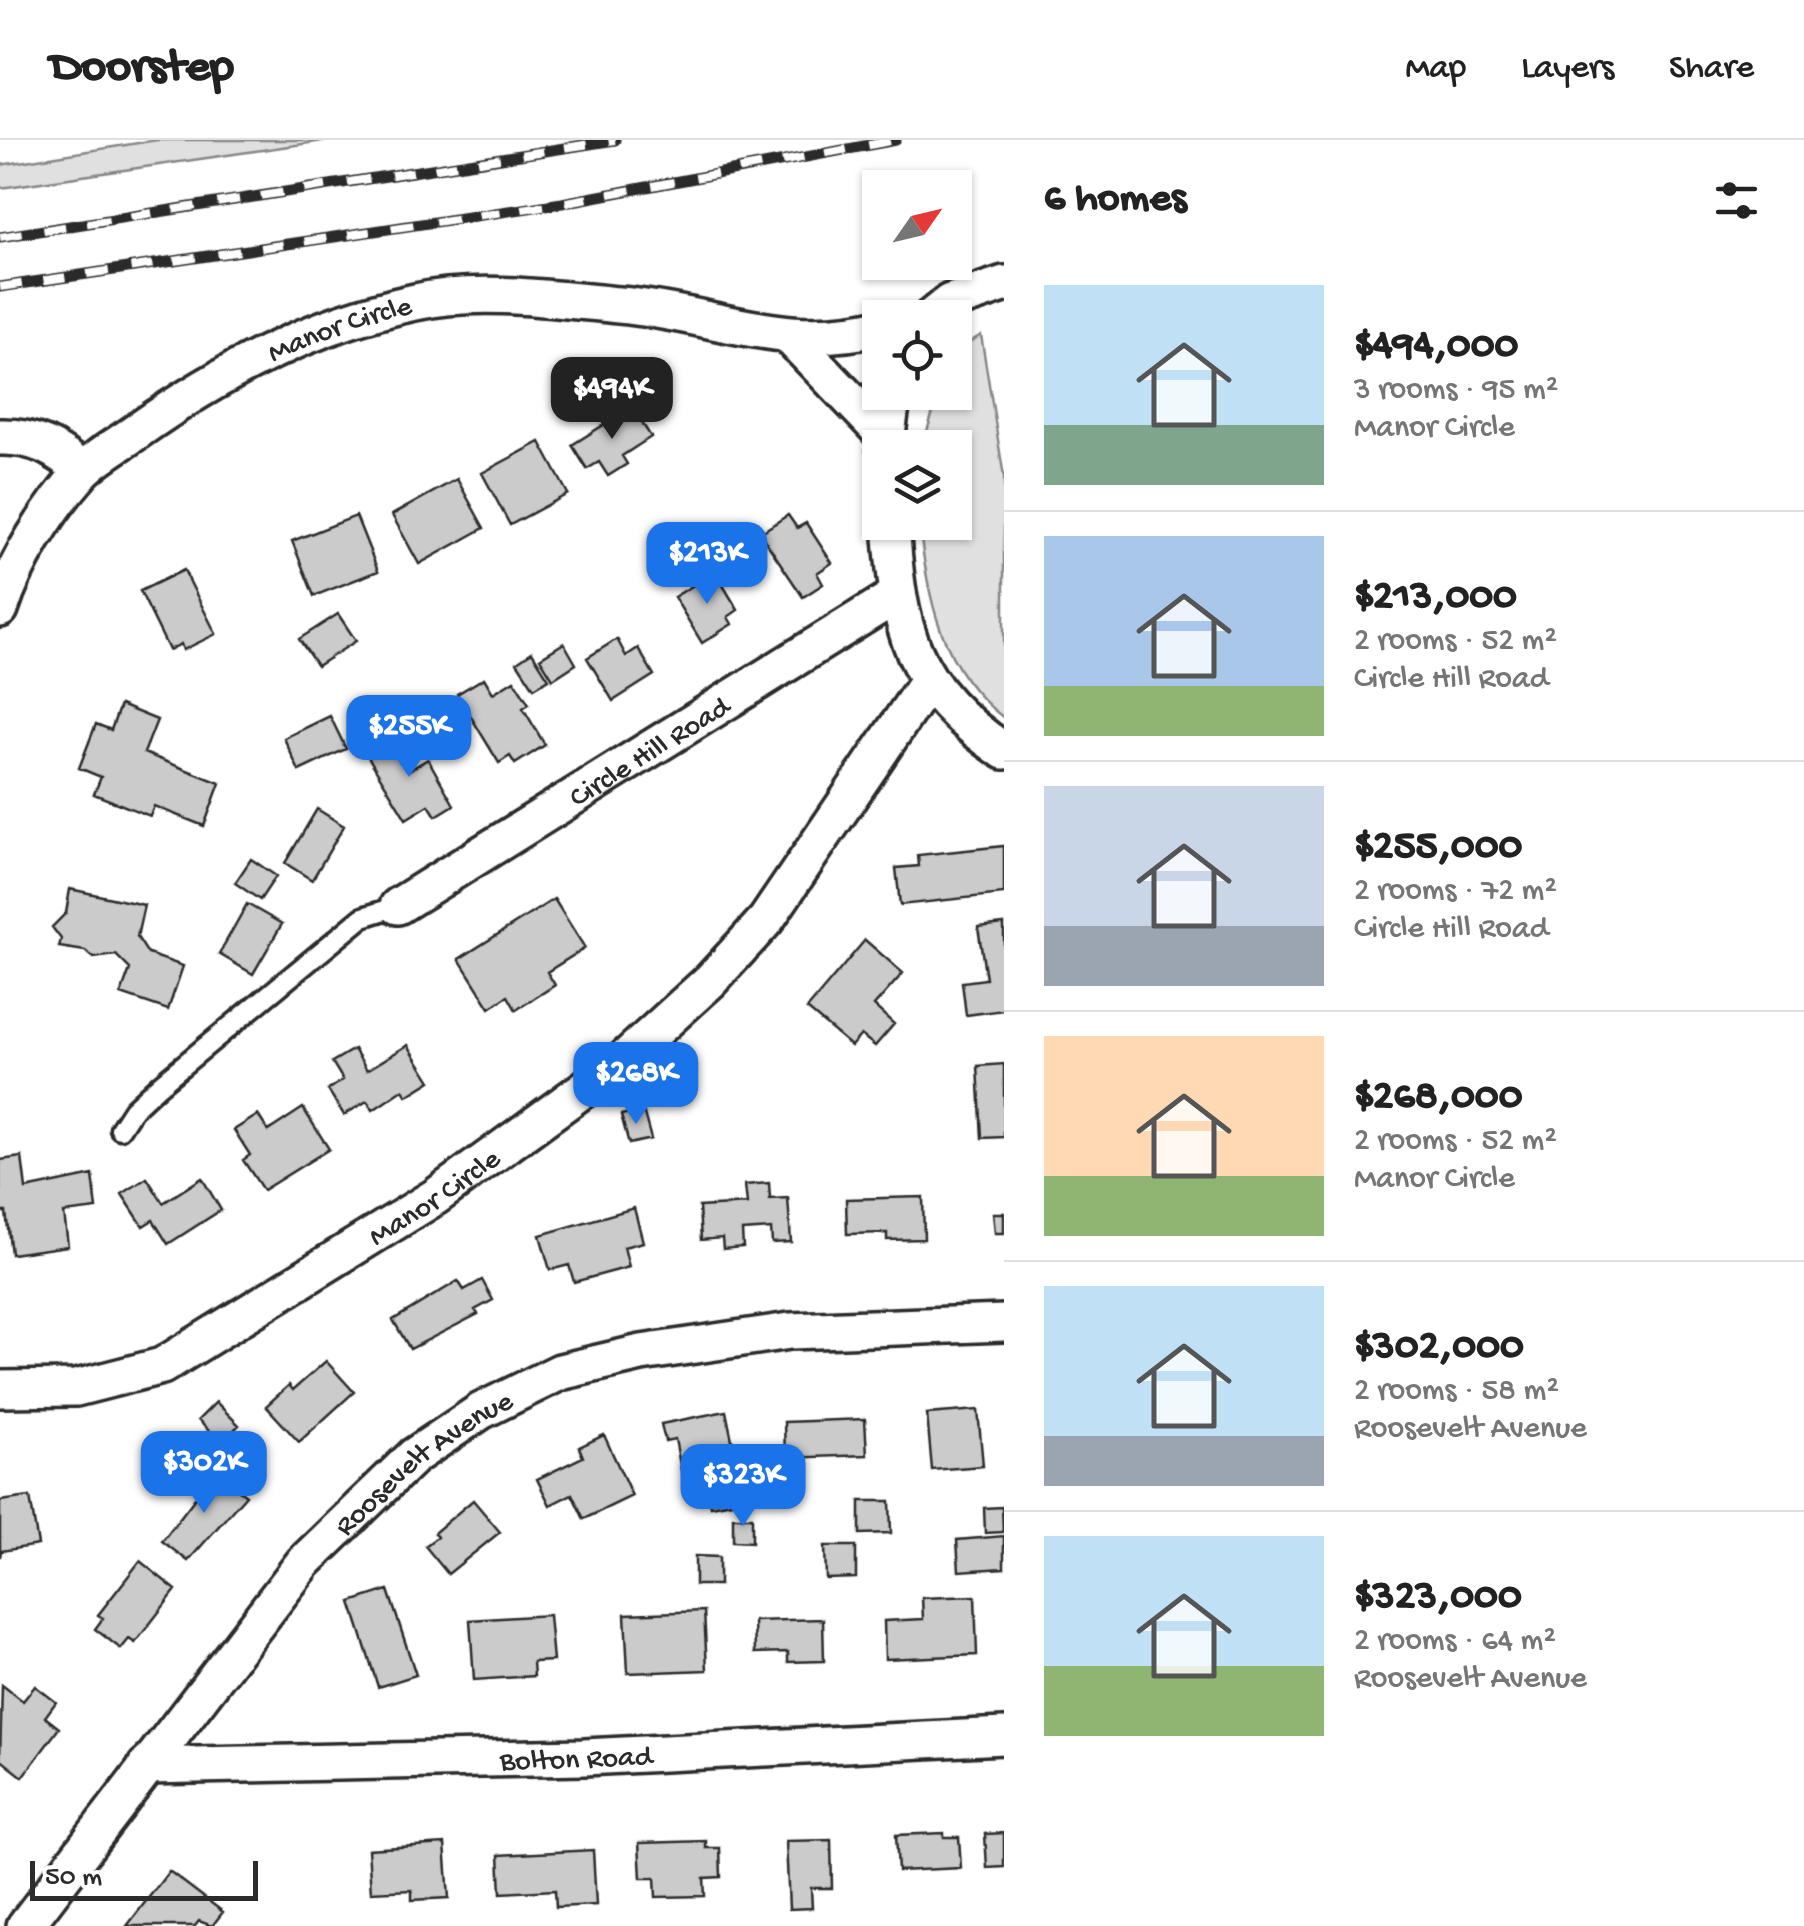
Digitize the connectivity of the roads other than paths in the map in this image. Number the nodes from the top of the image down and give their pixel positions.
1 (1004, 284) edge
2 (965, 300) edge
3 (862, 332) edge
4 (790, 337) junction
5 (874, 430) edge
6 (0, 437) edge
7 (82, 470) junction
8 (892, 540) edge
9 (897, 595) junction
10 (0, 609) edge
11 (928, 680) junction
12 (1004, 751) edge
13 (398, 906) joint
14 (120, 1129) dead end
15 (1004, 1323) edge
16 (0, 1389) edge
17 (1004, 1736) edge
18 (146, 1766) junction
19 (26, 1926) edge

1 - 2 street
3 - 4 street, Manor Circle
4 - 5 street
4 - 7 street, Manor Circle
6 - 7 street
7 - 10 street, Manor Circle
8 - 9 street
9 - 11 street
9 - 13 street, Circle Hill Road
11 - 12 street
11 - 16 street, Manor Circle
13 - 14 lane
15 - 18 street, Roosevelt Avenue
17 - 18 street, Bolton Road
18 - 19 street, Roosevelt Avenue

